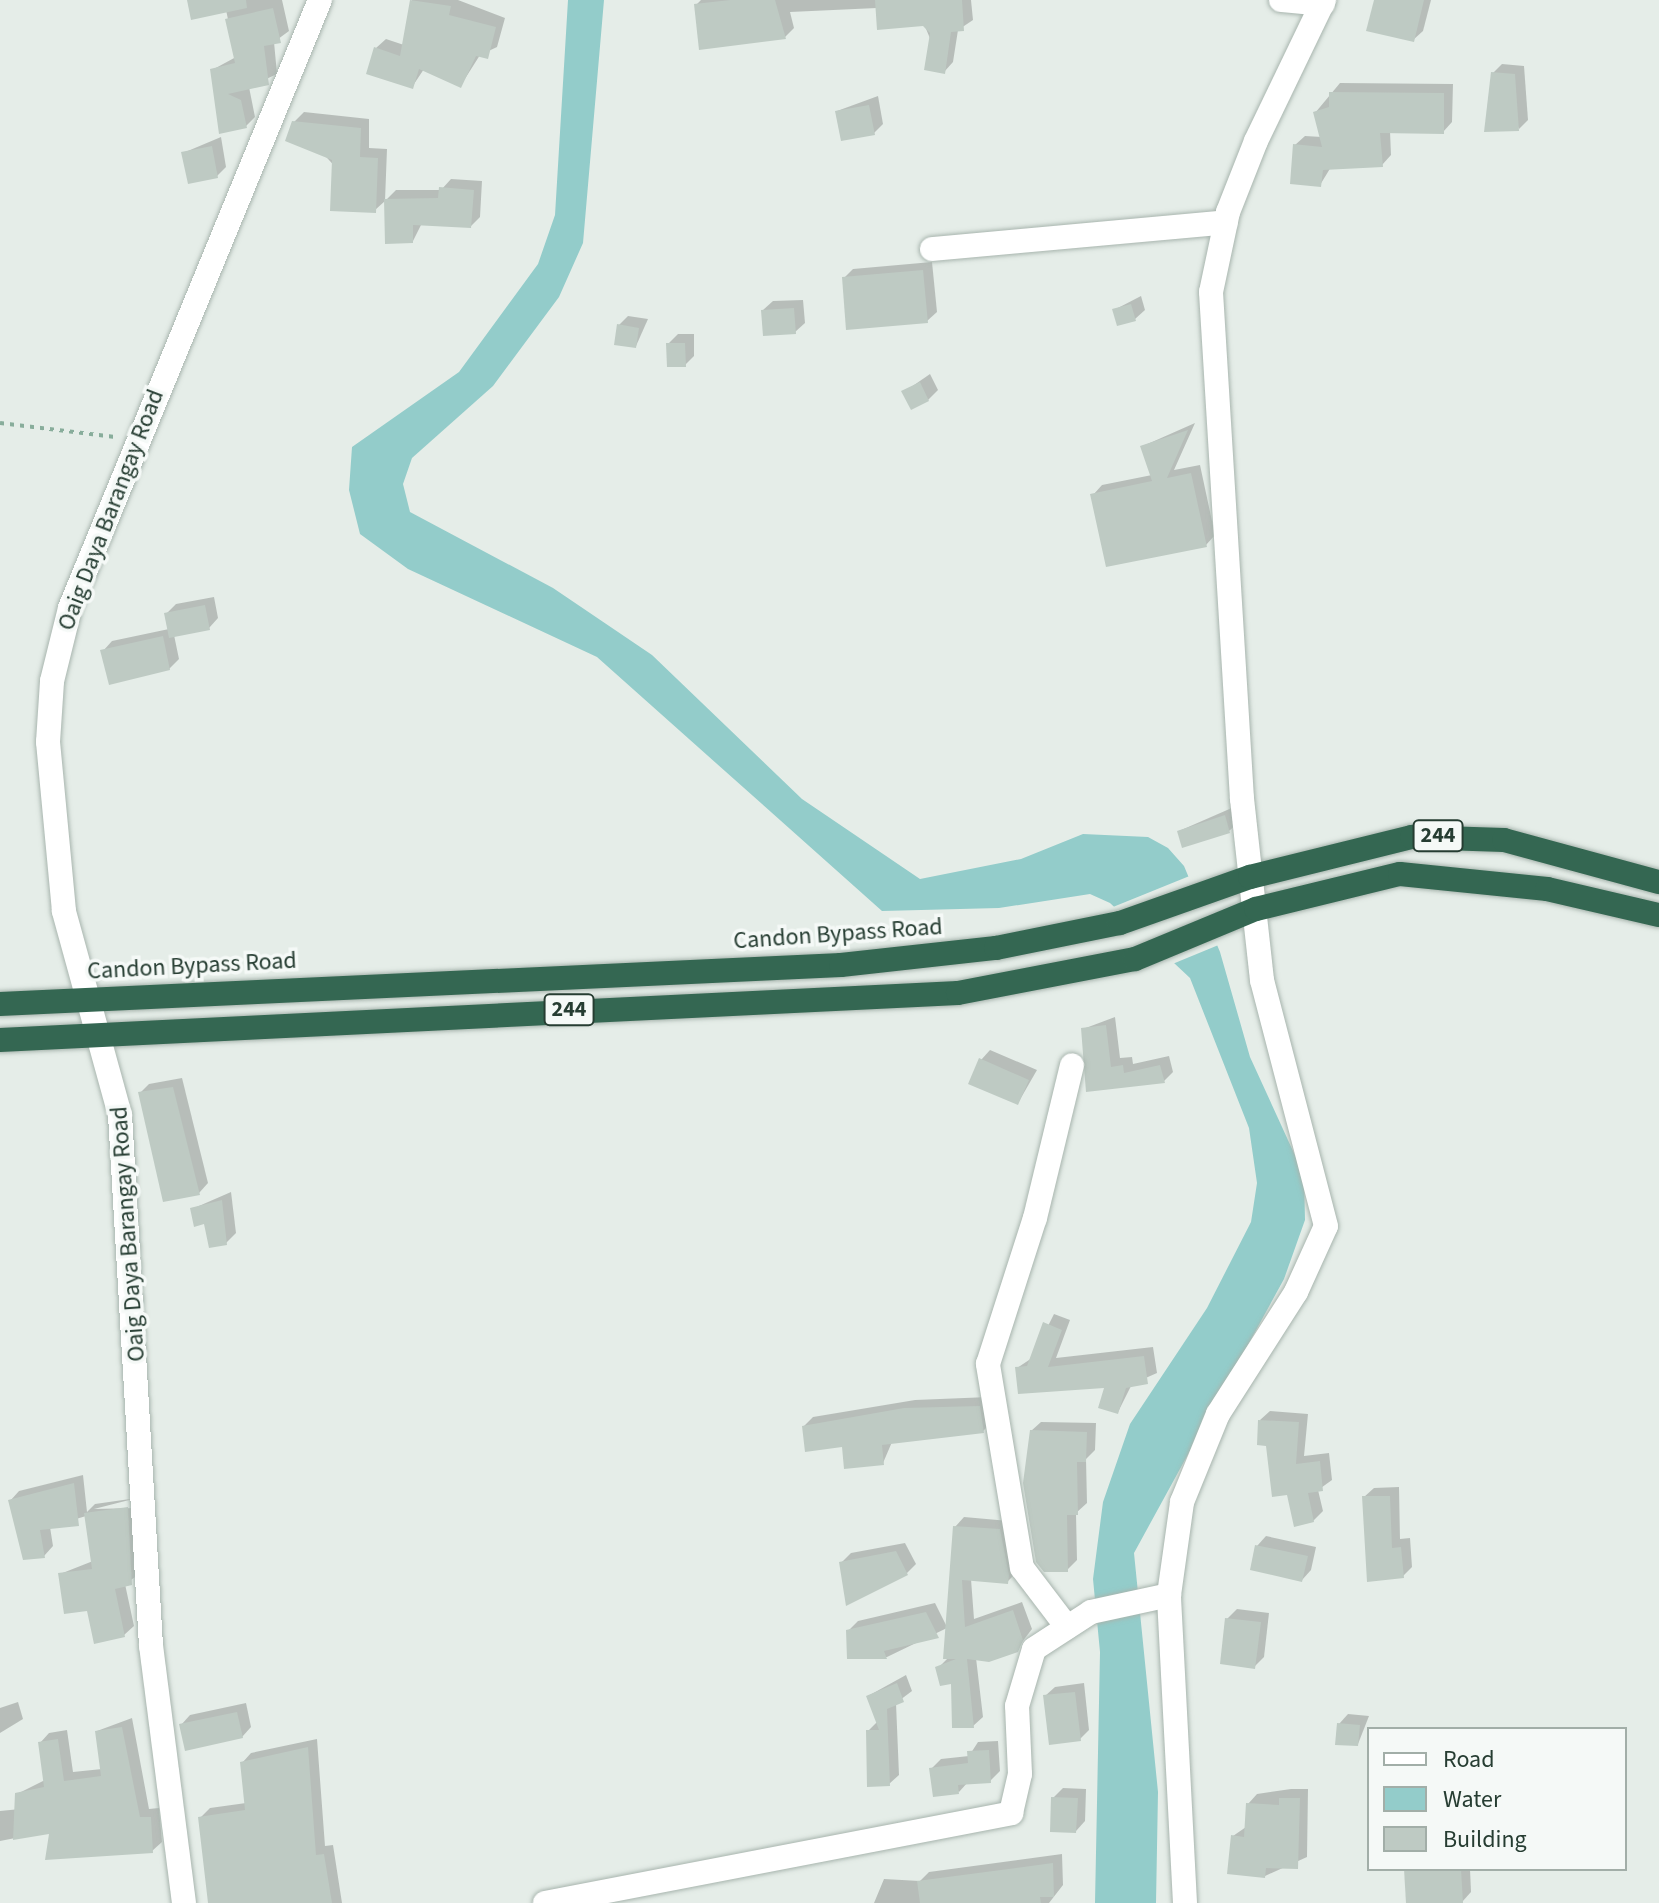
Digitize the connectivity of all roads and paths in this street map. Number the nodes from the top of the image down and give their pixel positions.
1 (320, 0) edge
2 (1281, 0) edge
3 (1324, 2) edge
4 (1226, 222) junction
5 (932, 249) dead end
6 (0, 423) edge
7 (138, 440) junction
8 (1250, 877) junction
9 (1659, 882) edge
10 (1256, 909) junction
11 (1659, 915) edge
12 (86, 999) junction
13 (0, 1004) edge
14 (99, 1035) junction
15 (0, 1040) edge
16 (1072, 1065) dead end
17 (1169, 1595) junction
18 (1067, 1627) junction
19 (610, 1897) edge
20 (184, 1903) edge
21 (545, 1903) edge
22 (1185, 1903) edge

1 - 7 street, Oaig Daya Barangay Road
2 - 3 street
3 - 4 street
4 - 5 street
4 - 8 street
6 - 7 path
7 - 12 street, Oaig Daya Barangay Road
8 - 9 highway, Candon Bypass Road / 244
8 - 10 street
8 - 12 highway, Candon Bypass Road / 244
10 - 11 highway, 244
10 - 14 highway, 244
10 - 17 street
12 - 13 highway, Candon Bypass Road / 244
12 - 14 street, Oaig Daya Barangay Road
14 - 15 highway, 244
14 - 20 street, Oaig Daya Barangay Road
16 - 18 street
17 - 18 street
17 - 22 street
18 - 19 street
19 - 21 street

